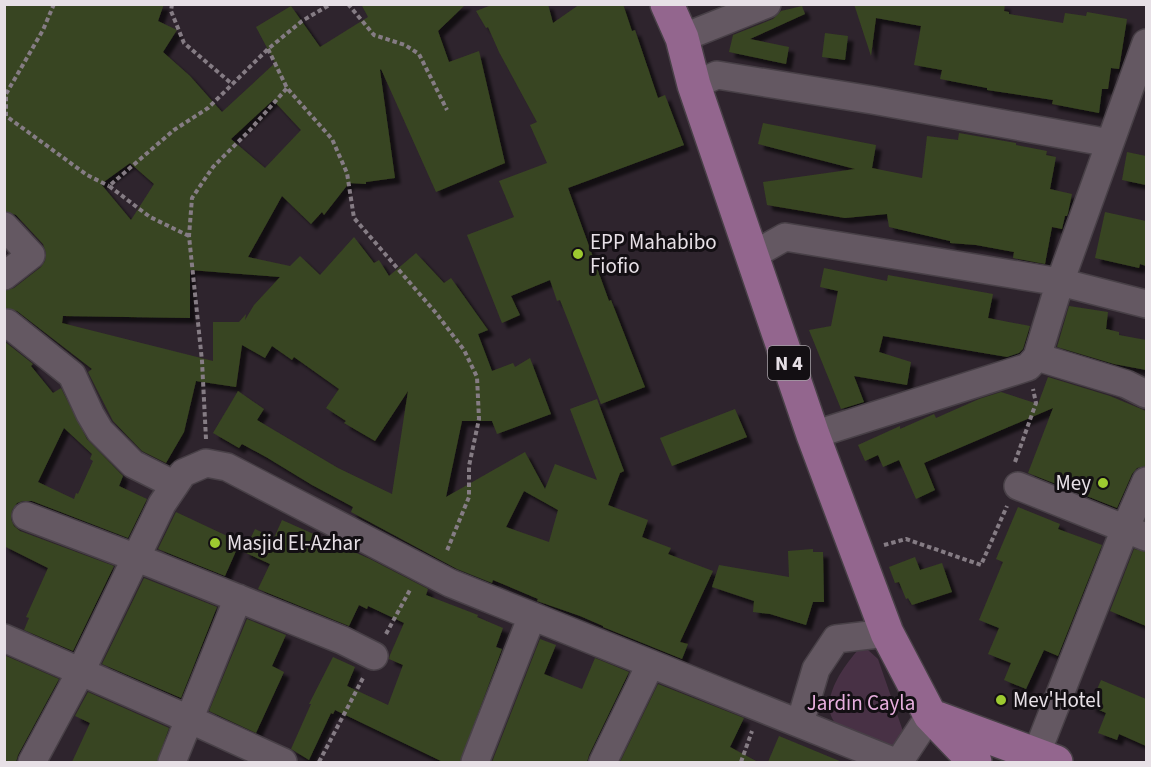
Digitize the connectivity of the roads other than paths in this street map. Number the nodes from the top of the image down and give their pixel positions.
1 (667, 4) edge
2 (767, 4) edge
3 (682, 38) junction
4 (1146, 43) edge
5 (694, 85) junction
6 (1110, 143) junction
7 (4, 226) edge
8 (753, 255) junction
9 (4, 276) edge
10 (1060, 282) junction
11 (1146, 303) edge
12 (7, 323) dead end
13 (1032, 362) junction
14 (1146, 394) edge
15 (813, 435) junction
16 (1146, 481) edge
17 (175, 485) junction
18 (1018, 486) road end
19 (26, 516) dead end
20 (1136, 533) edge
21 (136, 559) junction
22 (238, 598) junction
23 (532, 616) junction
24 (887, 633) junction
25 (4, 638) edge
26 (375, 656) dead end
27 (650, 665) junction
28 (80, 673) junction
29 (930, 715) junction
30 (191, 720) junction
31 (800, 723) junction
32 (1046, 759) edge
33 (32, 762) edge
34 (172, 762) edge
35 (283, 762) edge
36 (475, 762) edge
37 (603, 762) edge
38 (897, 762) edge
39 (975, 762) edge

1 - 3 main road, N 4
2 - 3 street
3 - 5 main road, N 4
4 - 6 street
5 - 6 street
5 - 8 main road, N 4
6 - 10 street
7 - 9 street
8 - 10 street
8 - 15 main road, N 4
10 - 11 street
10 - 13 street
12 - 17 street
13 - 14 street
13 - 15 street
15 - 24 main road, N 4
16 - 20 street
17 - 21 street
17 - 23 street
18 - 20 street
19 - 21 street
20 - 32 street
21 - 22 street
21 - 28 street
22 - 26 street
22 - 30 street
23 - 27 street
23 - 36 street
24 - 29 main road, N 4
24 - 31 street
25 - 28 street
27 - 31 street
27 - 37 street
28 - 30 street
28 - 33 street
29 - 32 main road
29 - 38 street
29 - 39 main road, N 4
30 - 34 street
30 - 35 street
31 - 38 street

